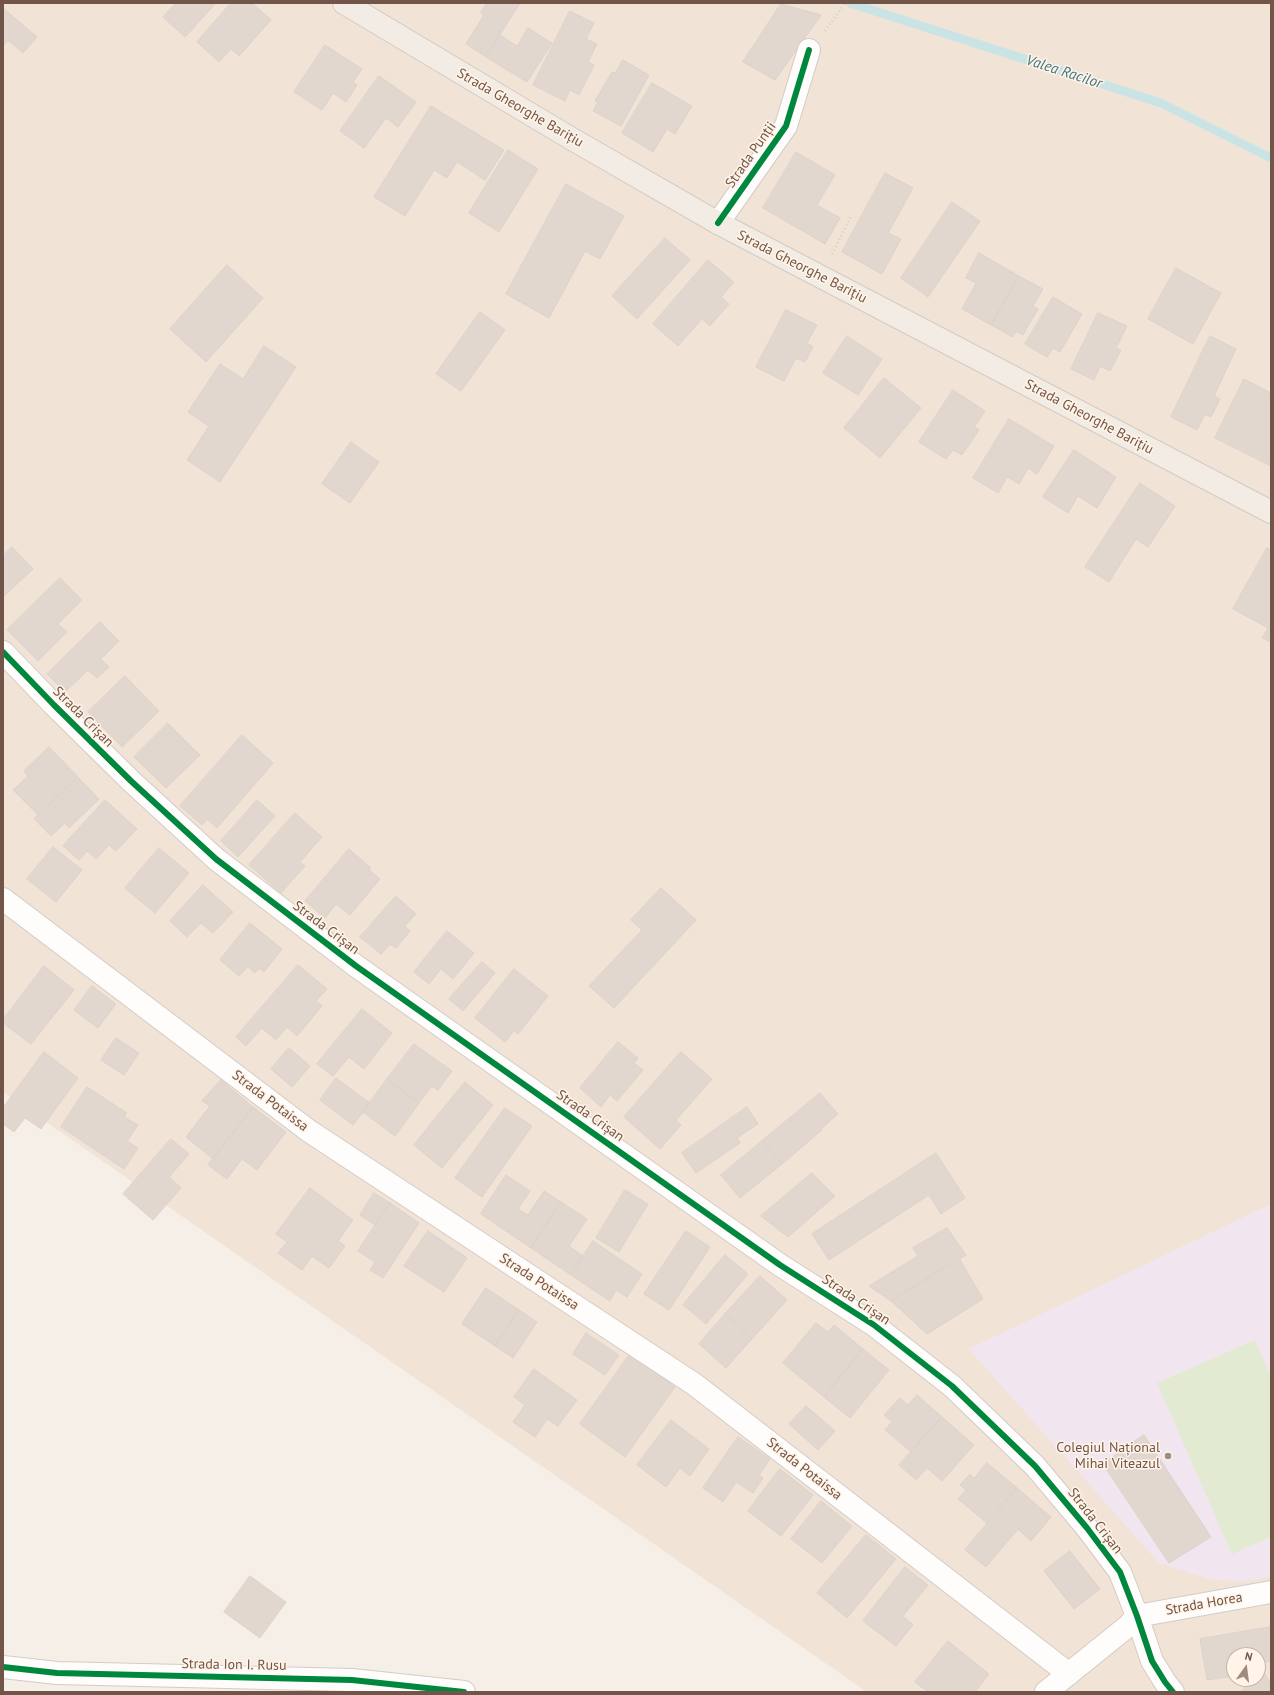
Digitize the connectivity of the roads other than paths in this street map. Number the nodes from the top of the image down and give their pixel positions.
1 (344, 3) edge
2 (809, 50) dead end
3 (718, 223) junction
4 (1271, 512) edge
5 (3, 652) edge
6 (3, 899) edge
7 (1271, 1592) edge
8 (1137, 1616) junction
9 (3, 1666) edge
10 (1068, 1674) junction
11 (464, 1692) edge
12 (1046, 1692) edge
13 (1173, 1692) edge

1 - 3 main road, Strada Gheorghe Barițiu
2 - 3 street, Strada Punții
3 - 4 main road, Strada Gheorghe Barițiu
5 - 8 street, Strada Crișan
6 - 10 street, Strada Potaissa
7 - 8 street, Strada Horea
8 - 10 street
8 - 13 street, Strada Crișan
9 - 11 street, Strada Ion I. Rusu
10 - 12 street

